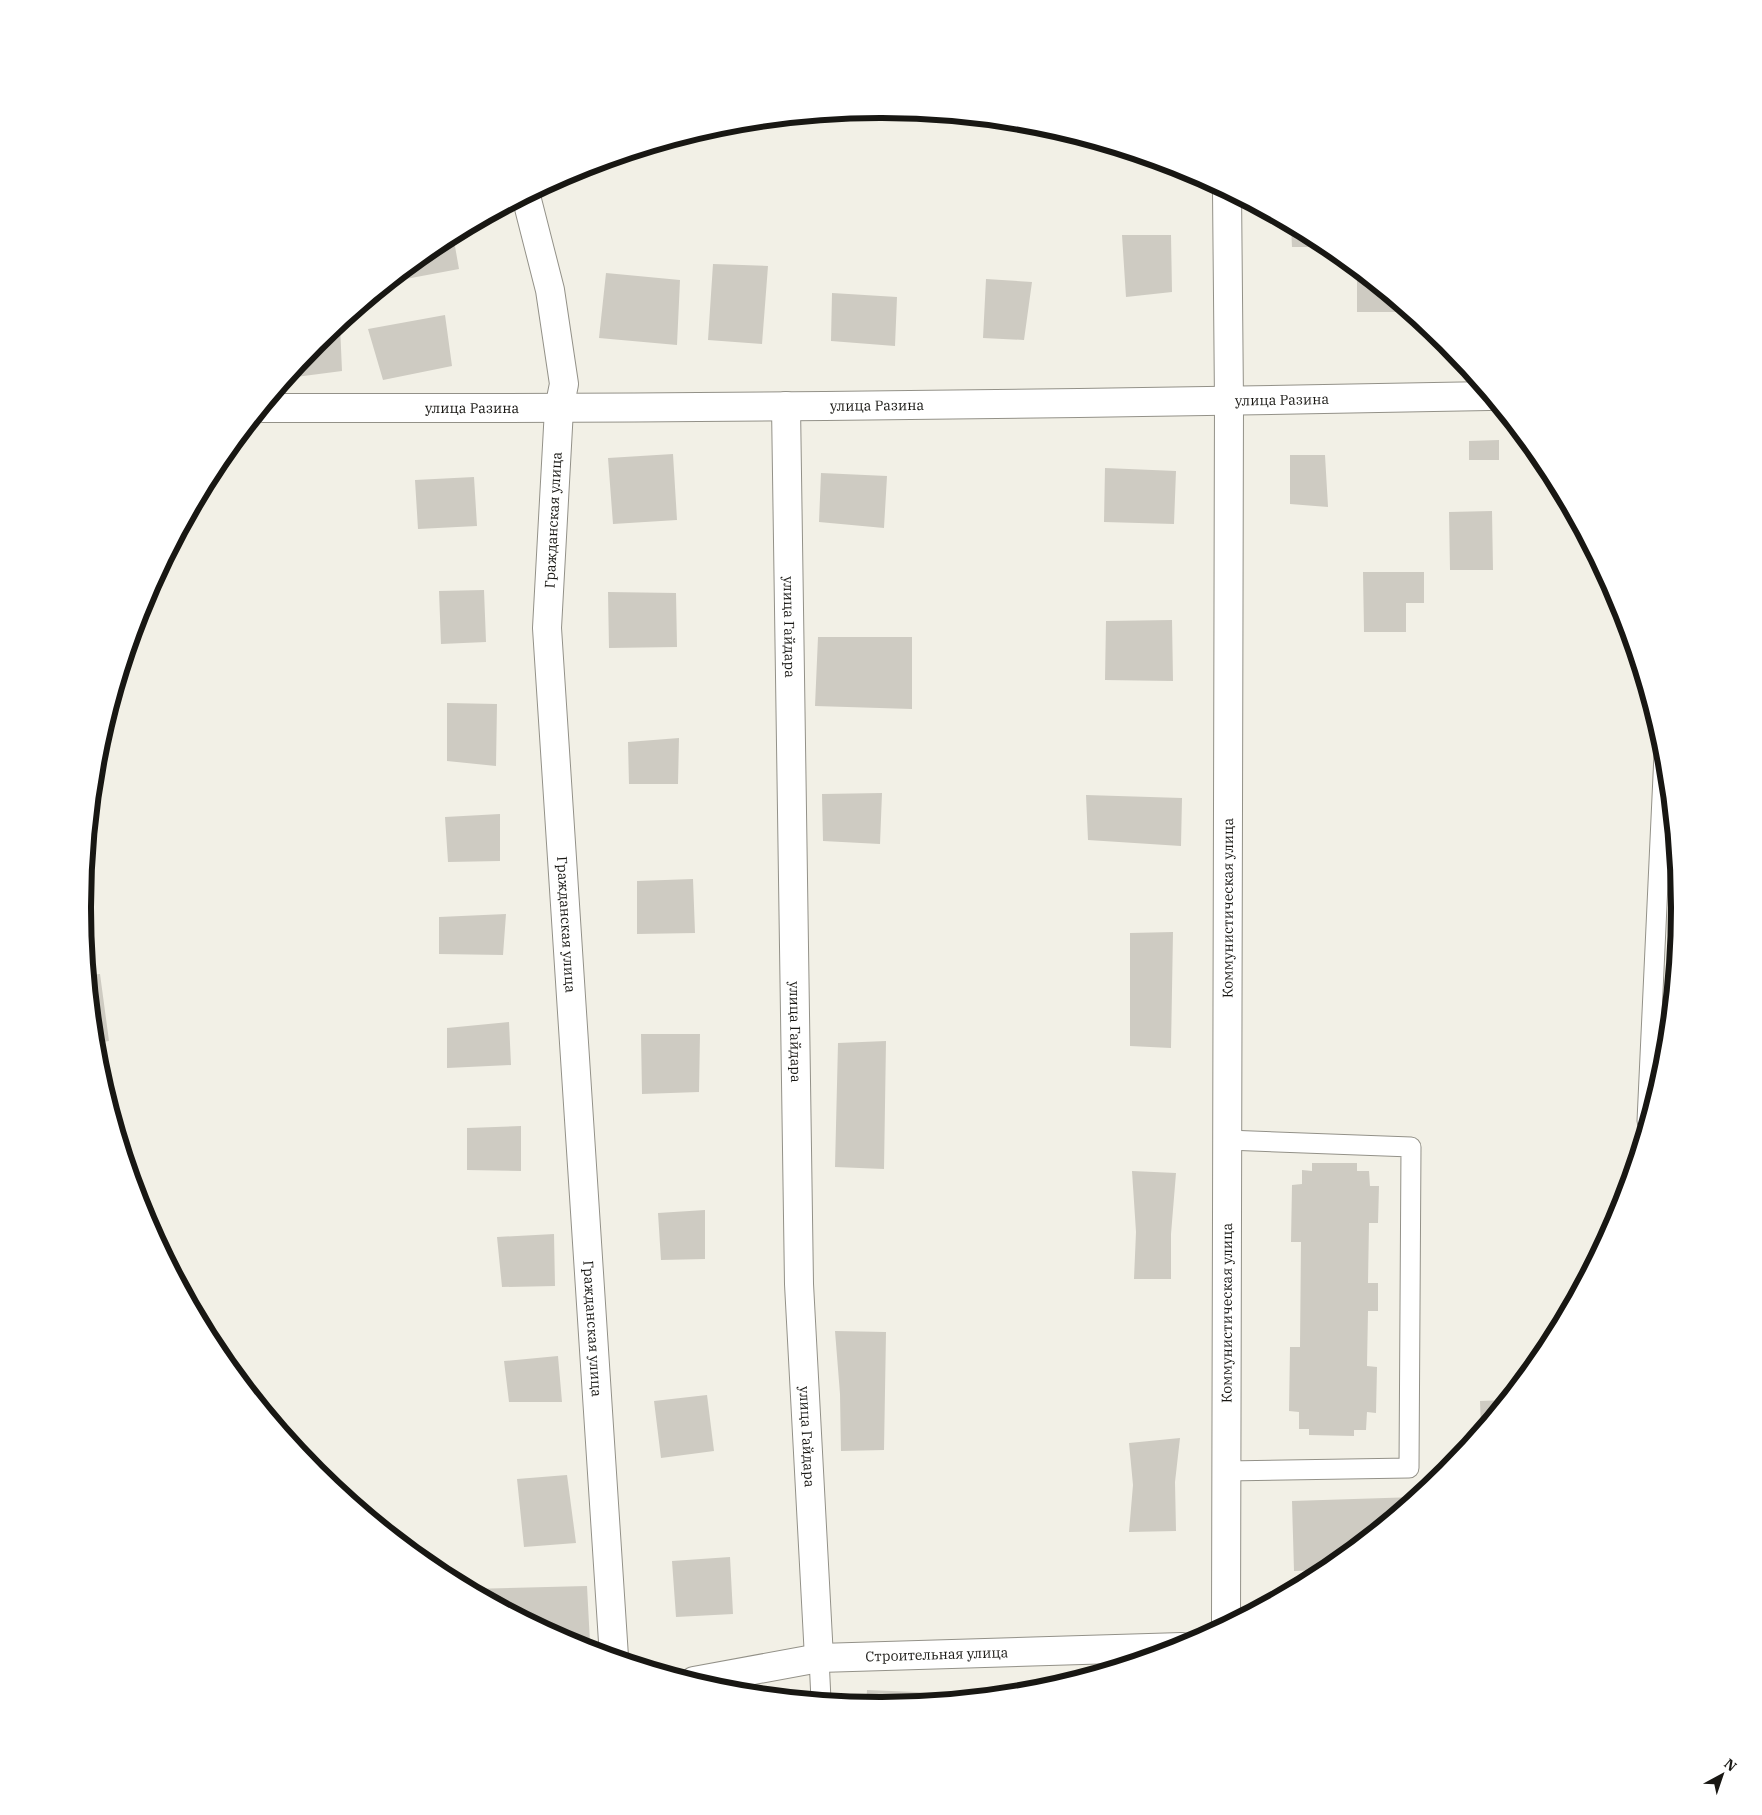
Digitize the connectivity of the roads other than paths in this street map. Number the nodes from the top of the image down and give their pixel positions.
1 (1227, 198) edge
2 (527, 201) edge
3 (1483, 396) edge
4 (1229, 401) junction
5 (786, 406) junction
6 (270, 408) edge
7 (559, 409) junction
8 (1662, 793) edge
9 (1648, 1094) edge
10 (1227, 1140) junction
11 (1226, 1471) junction
12 (1226, 1618) edge
13 (1154, 1648) edge
14 (614, 1650) edge
15 (819, 1658) junction
16 (710, 1678) edge
17 (821, 1695) edge

1 - 4 street, Коммунистическая улица
2 - 7 street, Гражданская улица
3 - 4 street, улица Разина
4 - 5 street, улица Разина
4 - 10 street, Коммунистическая улица
5 - 7 street, улица Разина
5 - 15 street, улица Гайдара
6 - 7 street, улица Разина
7 - 14 street, Гражданская улица
8 - 9 lane
10 - 11 street, Коммунистическая улица
10 - 11 lane
11 - 12 street, Коммунистическая улица
13 - 15 street, Строительная улица
15 - 16 street, Строительная улица
15 - 17 lane

